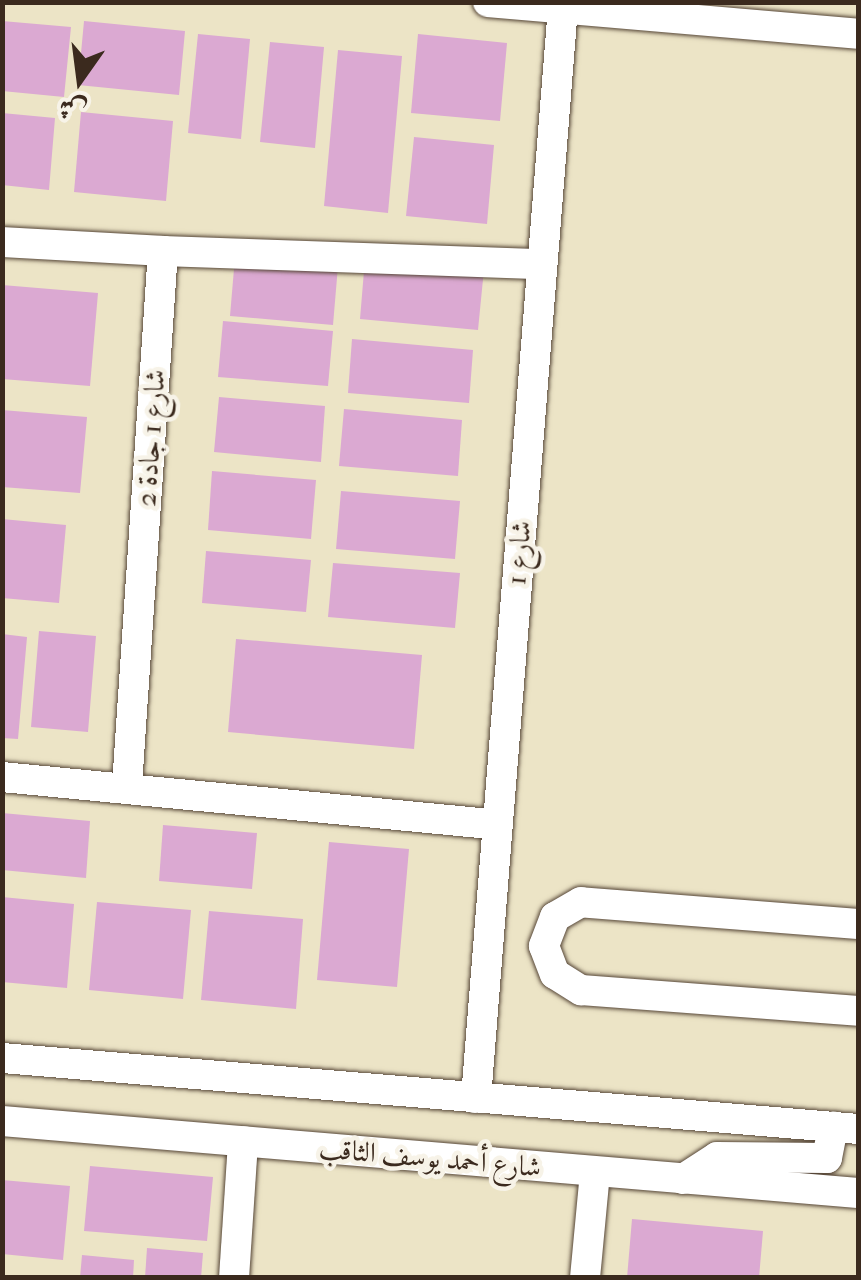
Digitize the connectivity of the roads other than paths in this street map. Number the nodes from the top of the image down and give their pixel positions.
1 (488, 2) edge
2 (563, 8) junction
3 (858, 34) edge
4 (2, 242) edge
5 (163, 251) junction
6 (542, 264) junction
7 (2, 777) edge
8 (128, 786) junction
9 (498, 824) junction
10 (858, 924) edge
11 (858, 1012) edge
12 (2, 1058) edge
13 (476, 1098) junction
14 (2, 1121) edge
15 (846, 1128) edge
16 (244, 1141) junction
17 (595, 1172) junction
18 (684, 1179) junction
19 (858, 1193) edge
20 (234, 1278) edge
21 (585, 1278) edge

1 - 2 street
2 - 3 street
2 - 6 street, شارع 1
4 - 5 street
5 - 6 street
5 - 8 street, شارع 1 جادة 2
6 - 9 street, شارع 1
7 - 8 street
8 - 9 street
9 - 13 street, شارع 1
10 - 11 street
12 - 13 street
13 - 15 street
14 - 16 street, شارع أحمد يوسف الثاقب
15 - 18 street
16 - 17 street, شارع أحمد يوسف الثاقب
16 - 20 street
17 - 18 street, شارع أحمد يوسف الثاقب
17 - 21 street
18 - 19 street, شارع أحمد يوسف الثاقب

